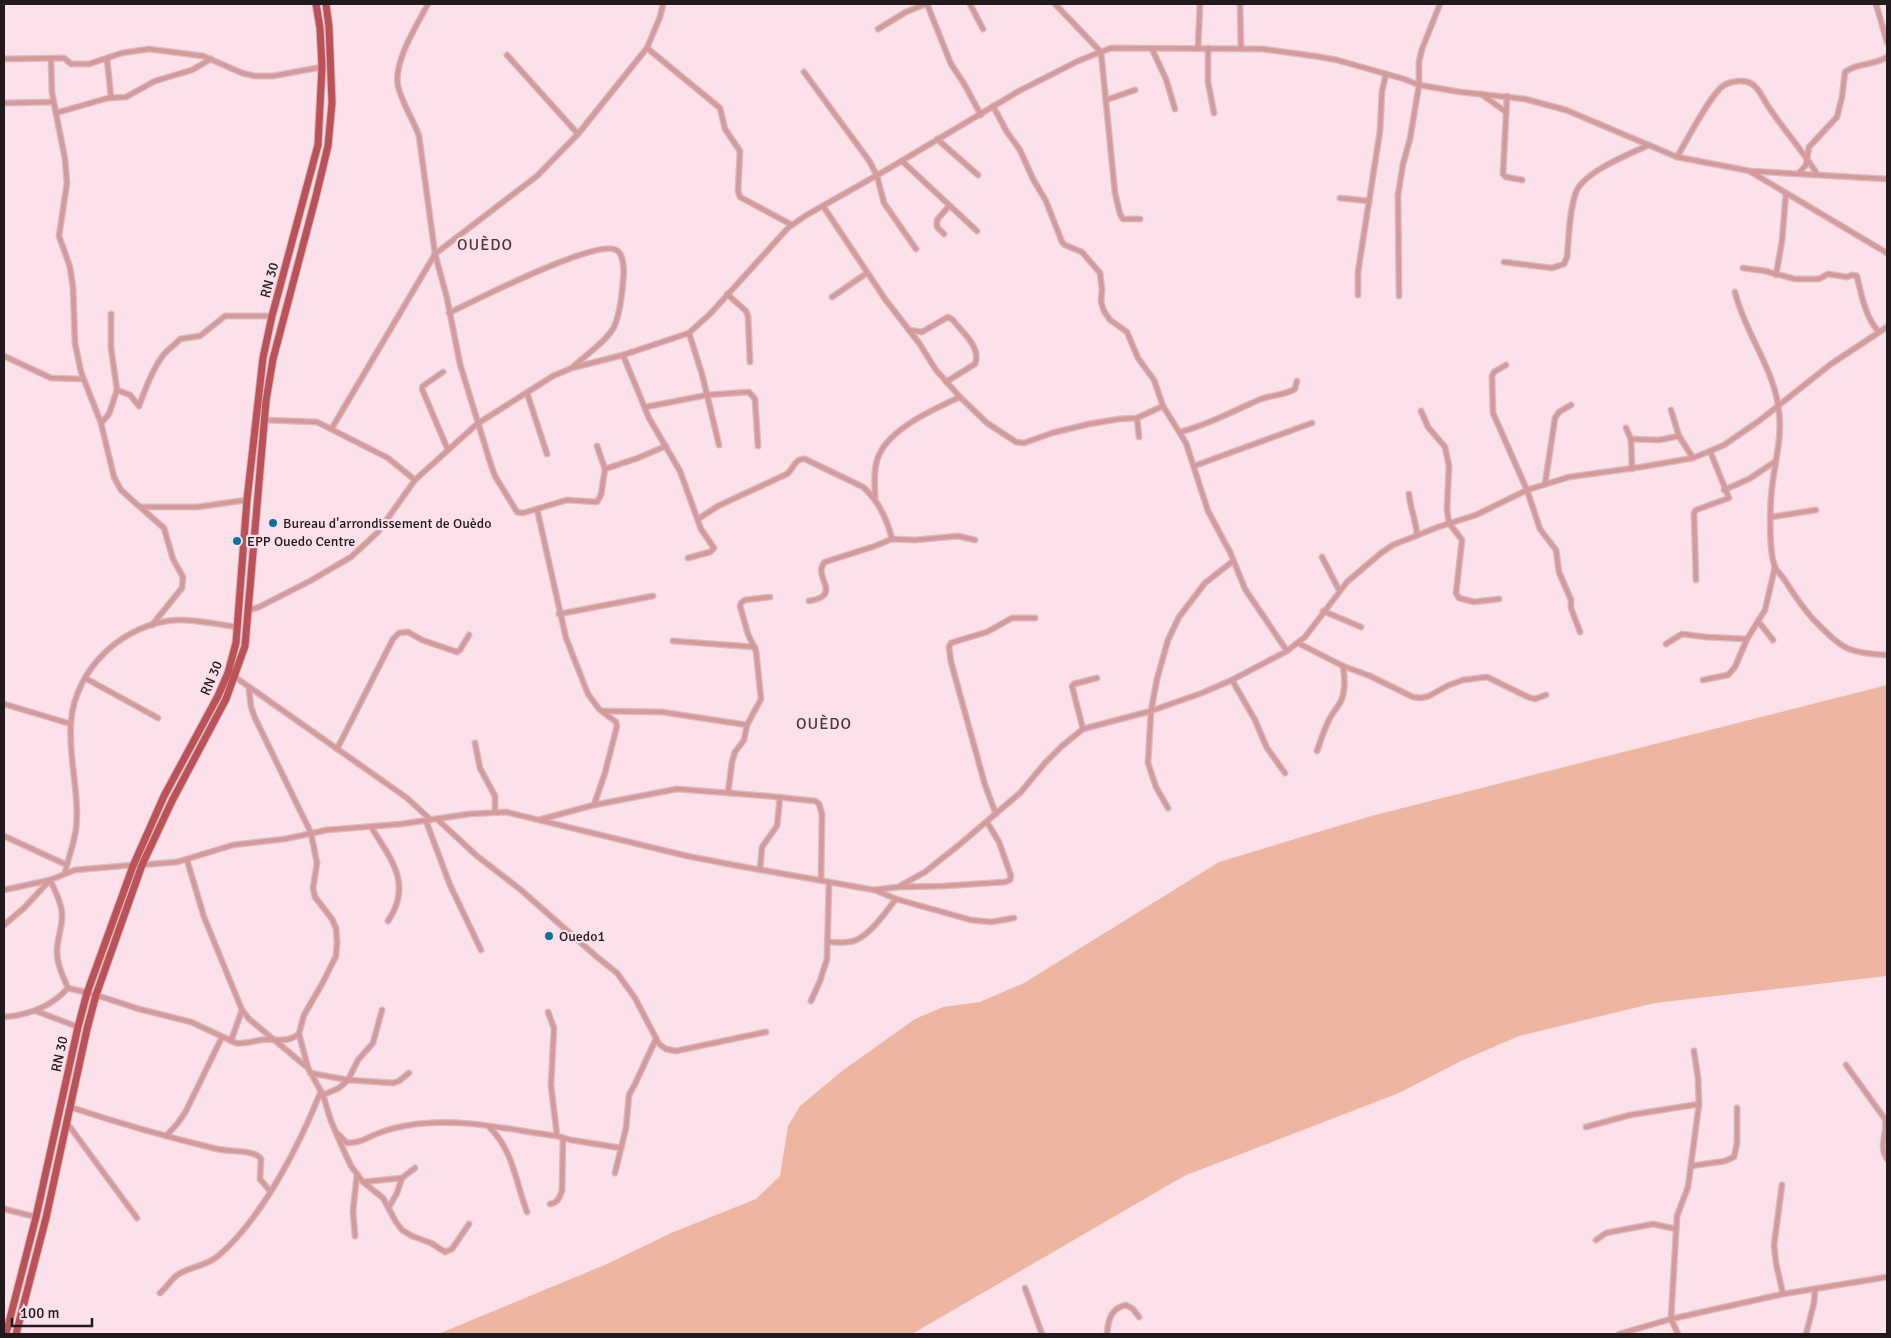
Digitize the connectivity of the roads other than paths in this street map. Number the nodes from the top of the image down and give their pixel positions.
1 (316, 4) edge
2 (326, 4) edge
3 (428, 4) edge
4 (663, 4) edge
5 (926, 4) edge
6 (970, 4) edge
7 (1055, 4) edge
8 (1200, 4) edge
9 (1240, 4) edge
10 (1440, 4) edge
11 (1876, 4) edge
12 (878, 29) dead end
13 (984, 29) dead end
14 (1887, 42) edge
15 (647, 48) junction
16 (1152, 48) junction
17 (1198, 48) junction
18 (1208, 48) junction
19 (1241, 49) junction
20 (1101, 52) junction
21 (506, 55) dead end
22 (1887, 57) edge
23 (4, 59) edge
24 (50, 59) junction
25 (106, 59) junction
26 (211, 59) junction
27 (322, 67) junction
28 (804, 72) dead end
29 (1386, 74) junction
30 (1419, 85) junction
31 (1135, 90) dead end
32 (1479, 93) junction
33 (1507, 96) junction
34 (111, 97) junction
35 (1106, 100) junction
36 (53, 102) junction
37 (4, 103) edge
38 (993, 106) junction
39 (1175, 109) dead end
40 (1506, 112) junction
41 (56, 113) junction
42 (1214, 113) dead end
43 (981, 114) junction
44 (578, 134) junction
45 (937, 140) junction
46 (1649, 144) junction
47 (1677, 157) junction
48 (1808, 159) junction
49 (902, 161) junction
50 (1750, 171) junction
51 (1799, 173) junction
52 (1817, 174) junction
53 (877, 176) junction
54 (978, 176) dead end
55 (1522, 180) dead end
56 (1887, 180) edge
57 (1786, 193) junction
58 (1340, 198) dead end
59 (1369, 201) junction
60 (823, 206) junction
61 (949, 206) junction
62 (1140, 219) dead end
63 (792, 225) junction
64 (977, 231) dead end
65 (944, 234) dead end
66 (916, 248) dead end
67 (1887, 253) edge
68 (435, 254) junction
69 (1504, 262) dead end
70 (1743, 268) dead end
71 (867, 273) junction
72 (1776, 275) junction
73 (1735, 292) dead end
74 (727, 294) junction
75 (1358, 295) dead end
76 (1399, 296) dead end
77 (832, 297) dead end
78 (449, 312) junction
79 (112, 314) dead end
80 (272, 316) junction
81 (1887, 327) edge
82 (909, 330) junction
83 (1880, 332) junction
84 (689, 333) junction
85 (623, 355) junction
86 (4, 356) edge
87 (750, 362) dead end
88 (1506, 365) dead end
89 (572, 368) junction
90 (443, 372) dead end
91 (83, 379) junction
92 (1297, 381) dead end
93 (946, 382) junction
94 (117, 390) junction
95 (527, 393) junction
96 (707, 395) junction
97 (960, 397) junction
98 (1571, 405) dead end
99 (1163, 406) junction
100 (646, 407) junction
101 (1778, 407) junction
102 (1421, 410) dead end
103 (1671, 410) dead end
104 (1137, 418) junction
105 (264, 420) junction
106 (101, 423) junction
107 (1312, 423) dead end
108 (477, 424) junction
109 (332, 428) junction
110 (1626, 428) dead end
111 (1180, 432) junction
112 (1679, 436) junction
113 (1139, 437) dead end
114 (1631, 439) junction
115 (719, 445) dead end
116 (598, 446) dead end
117 (666, 446) junction
118 (758, 446) dead end
119 (448, 450) junction
120 (1710, 451) junction
121 (547, 454) dead end
122 (1693, 458) junction
123 (1777, 460) junction
124 (1194, 466) junction
125 (1632, 468) junction
126 (605, 469) junction
127 (415, 480) junction
128 (1545, 484) junction
129 (1527, 490) junction
130 (1724, 490) junction
131 (1409, 494) dead end
132 (875, 498) junction
133 (247, 500) junction
134 (141, 507) junction
135 (537, 509) junction
136 (1816, 510) dead end
137 (1771, 517) junction
138 (698, 519) junction
139 (1449, 523) junction
140 (1417, 534) junction
141 (892, 539) junction
142 (975, 540) dead end
143 (1322, 557) dead end
144 (688, 558) dead end
145 (1233, 560) junction
146 (1775, 568) junction
147 (1696, 580) dead end
148 (1338, 590) junction
149 (653, 596) dead end
150 (770, 597) dead end
151 (1499, 599) dead end
152 (809, 601) dead end
153 (249, 610) junction
154 (1323, 611) junction
155 (559, 614) junction
156 (1035, 618) dead end
157 (1758, 621) junction
158 (152, 625) junction
159 (238, 627) junction
160 (1361, 627) dead end
161 (1580, 632) dead end
162 (469, 635) dead end
163 (1747, 640) junction
164 (1773, 640) dead end
165 (673, 641) dead end
166 (1298, 643) junction
167 (1666, 644) dead end
168 (755, 647) junction
169 (1287, 650) junction
170 (1887, 655) edge
171 (1343, 666) junction
172 (235, 677) junction
173 (84, 678) junction
174 (1097, 678) dead end
175 (1232, 680) junction
176 (1703, 680) dead end
177 (249, 688) junction
178 (1546, 695) dead end
179 (4, 704) edge
180 (1151, 711) junction
181 (602, 712) junction
182 (158, 718) dead end
183 (71, 724) junction
184 (747, 725) junction
185 (1083, 729) junction
186 (475, 743) dead end
187 (337, 750) junction
188 (1317, 752) dead end
189 (1285, 773) dead end
190 (728, 793) junction
191 (780, 797) junction
192 (594, 805) junction
193 (1168, 808) dead end
194 (495, 812) junction
195 (996, 814) junction
196 (437, 819) junction
197 (429, 820) junction
198 (541, 820) junction
199 (986, 822) junction
200 (371, 827) junction
201 (311, 833) junction
202 (4, 837) edge
203 (187, 860) junction
204 (67, 865) junction
205 (142, 865) junction
206 (133, 866) junction
207 (760, 870) junction
208 (65, 873) junction
209 (50, 880) junction
210 (821, 880) junction
211 (829, 882) junction
212 (898, 887) junction
213 (4, 890) edge
214 (874, 890) junction
215 (896, 899) junction
216 (1014, 918) dead end
217 (388, 921) dead end
218 (4, 925) edge
219 (828, 942) junction
220 (481, 950) dead end
221 (68, 988) junction
222 (87, 993) junction
223 (96, 995) junction
224 (811, 1001) dead end
225 (242, 1010) junction
226 (382, 1010) dead end
227 (36, 1011) junction
228 (548, 1012) dead end
229 (4, 1017) edge
230 (78, 1027) junction
231 (766, 1032) dead end
232 (299, 1034) junction
233 (222, 1037) junction
234 (656, 1039) junction
235 (230, 1041) junction
236 (275, 1041) junction
237 (1694, 1051) dead end
238 (1846, 1065) dead end
239 (309, 1070) junction
240 (409, 1073) dead end
241 (348, 1080) junction
242 (322, 1093) junction
243 (1700, 1104) junction
244 (70, 1107) junction
245 (1736, 1108) dead end
246 (67, 1123) junction
247 (489, 1127) junction
248 (1586, 1127) dead end
249 (337, 1133) junction
250 (166, 1136) junction
251 (557, 1136) junction
252 (563, 1138) junction
253 (347, 1143) junction
254 (621, 1148) junction
255 (344, 1151) junction
256 (1887, 1159) edge
257 (1691, 1166) junction
258 (415, 1168) dead end
259 (615, 1173) dead end
260 (357, 1174) junction
261 (402, 1178) junction
262 (363, 1182) junction
263 (1782, 1186) dead end
264 (270, 1191) junction
265 (550, 1204) dead end
266 (389, 1207) junction
267 (4, 1209) edge
268 (527, 1212) dead end
269 (36, 1217) junction
270 (137, 1218) dead end
271 (469, 1224) dead end
272 (1676, 1229) junction
273 (355, 1236) dead end
274 (1596, 1240) dead end
275 (1887, 1277) edge
276 (1025, 1288) dead end
277 (1815, 1289) junction
278 (160, 1292) dead end
279 (1782, 1294) junction
280 (1139, 1317) dead end
281 (1671, 1319) junction
282 (6, 1321) edge
283 (6, 1334) edge
284 (16, 1334) edge
285 (1042, 1334) edge
286 (1108, 1334) edge
287 (1619, 1334) edge
288 (1678, 1334) edge
289 (1806, 1334) edge

1 - 27 main road, RN 30 / RN 30
2 - 105 main road, RN 30
3 - 68 street
4 - 15 street
5 - 12 street
5 - 43 street
6 - 13 street
7 - 20 street
8 - 17 street
9 - 19 street
10 - 30 street
11 - 14 street
15 - 44 street
15 - 63 street
16 - 17 street
16 - 20 street
16 - 39 street
17 - 18 street
18 - 19 street
18 - 42 street
19 - 29 street
20 - 35 street
20 - 38 street
21 - 44 street
22 - 48 street
23 - 24 street
24 - 25 street
24 - 36 street
25 - 26 street
25 - 34 street
26 - 27 street
26 - 34 street
27 - 80 main road, RN 30 / RN 30
28 - 53 street
29 - 30 street
29 - 59 street
30 - 32 street
30 - 76 street
31 - 35 street
32 - 33 street
32 - 40 street
33 - 40 street
33 - 46 street
34 - 41 street
35 - 62 street
36 - 37 street
36 - 41 street
38 - 43 street
38 - 99 street
40 - 55 street
41 - 91 street
43 - 45 street
44 - 68 street
45 - 49 street
45 - 54 street
46 - 47 street
46 - 69 street
47 - 48 street
47 - 50 street
48 - 51 street
48 - 52 street
49 - 53 street
49 - 61 street
50 - 51 street
50 - 57 street
51 - 52 street
52 - 56 street
53 - 60 street
53 - 66 street
57 - 67 street
57 - 72 street
58 - 59 street
59 - 75 street
60 - 63 street
60 - 71 street
61 - 64 street
61 - 65 street
63 - 74 street
68 - 78 street
68 - 109 street
70 - 72 street
71 - 77 street
71 - 82 street
72 - 83 street
73 - 101 street
74 - 84 street
74 - 87 street
78 - 89 street
78 - 108 street
79 - 94 street
80 - 94 street
80 - 133 main road, RN 30 / RN 30
81 - 83 street
82 - 93 street
82 - 93 street
83 - 101 street
84 - 85 street
84 - 96 street
85 - 89 street
85 - 100 street
86 - 91 street
88 - 129 street
89 - 95 street
90 - 119 street
91 - 106 street
92 - 111 street
93 - 97 street
94 - 106 street
95 - 108 street
95 - 121 street
96 - 100 street
96 - 115 street
96 - 118 street
97 - 104 street
97 - 132 street
98 - 128 street
99 - 104 street
99 - 111 street
100 - 117 street
101 - 120 street
101 - 123 street
102 - 139 street
103 - 112 street
104 - 113 street
105 - 109 street
105 - 153 main road, RN 30
106 - 134 street
107 - 124 street
108 - 119 street
108 - 135 street
109 - 127 street
110 - 114 street
111 - 124 street
112 - 114 street
112 - 122 street
114 - 125 street
116 - 126 street
117 - 126 street
117 - 138 street
119 - 127 street
120 - 122 street
120 - 130 street
122 - 125 street
123 - 130 street
123 - 137 street
124 - 145 street
125 - 128 street
126 - 135 street
127 - 153 street
128 - 129 street
129 - 139 street
129 - 161 street
130 - 147 street
131 - 140 street
132 - 138 street
132 - 141 street
133 - 134 street
133 - 159 main road, RN 30 / RN 30
134 - 158 street
135 - 155 street
136 - 137 street
137 - 146 street
138 - 144 street
139 - 140 street
139 - 151 street
140 - 148 street
141 - 142 street
141 - 152 street
143 - 148 street
145 - 169 street
145 - 180 street
146 - 157 street
146 - 170 street
148 - 154 street
149 - 155 street
150 - 168 street
153 - 172 main road, RN 30
154 - 160 street
154 - 166 street
155 - 181 street
156 - 195 street
157 - 163 street
157 - 164 street
158 - 159 street
158 - 173 street
159 - 206 main road, RN 30 / RN 30
162 - 187 street
163 - 167 street
163 - 176 street
165 - 168 street
166 - 169 street
166 - 171 street
168 - 184 street
169 - 175 street
171 - 178 street
171 - 188 street
172 - 177 street
172 - 205 main road, RN 30
173 - 182 street
173 - 183 street
174 - 185 street
175 - 180 street
175 - 189 street
177 - 187 street
177 - 201 street
179 - 183 street
180 - 185 street
180 - 193 street
181 - 184 street
181 - 192 street
183 - 204 street
184 - 190 street
185 - 195 street
186 - 194 street
187 - 197 street
190 - 191 street
190 - 192 street
191 - 207 street
191 - 210 street
192 - 198 street
194 - 196 street
194 - 198 street
195 - 199 street
196 - 197 street
196 - 234 street
197 - 200 street
197 - 220 street
198 - 207 street
199 - 212 street
199 - 212 street
200 - 201 street
200 - 217 street
201 - 203 street
201 - 232 street
202 - 204 street
203 - 205 street
203 - 225 street
204 - 208 street
205 - 206 street
205 - 223 main road, RN 30
206 - 208 street
206 - 222 main road, RN 30 / RN 30
207 - 210 street
208 - 209 street
209 - 213 street
209 - 218 street
209 - 221 street
210 - 211 street
211 - 214 street
211 - 219 street
212 - 214 street
214 - 215 street
215 - 216 street
215 - 219 street
219 - 224 street
221 - 222 street
221 - 227 street
222 - 223 street
222 - 230 main road, RN 30 / RN 30
223 - 233 street
223 - 244 main road, RN 30
225 - 235 street
225 - 236 street
226 - 241 street
227 - 229 street
227 - 230 street
228 - 251 street
230 - 269 main road, RN 30 / RN 30
231 - 234 street
232 - 236 street
232 - 239 street
233 - 235 street
233 - 250 street
234 - 254 street
235 - 236 street
236 - 239 street
237 - 243 street
238 - 256 street
239 - 241 street
239 - 242 street
240 - 241 street
241 - 242 street
242 - 249 street
242 - 264 street
243 - 248 street
243 - 257 street
244 - 246 main road, RN 30
244 - 250 street
245 - 257 street
246 - 270 street
246 - 284 main road, RN 30
247 - 251 street
247 - 253 street
247 - 268 street
249 - 253 street
249 - 255 street
250 - 264 street
251 - 252 street
252 - 254 street
252 - 265 street
253 - 255 street
254 - 259 street
255 - 260 street
257 - 272 street
258 - 261 street
260 - 262 street
260 - 273 street
261 - 262 street
261 - 266 street
262 - 266 street
263 - 279 street
264 - 278 street
266 - 271 street
267 - 269 street
269 - 282 main road, RN 30 / RN 30
272 - 274 street
272 - 281 street
275 - 277 street
276 - 285 street
277 - 279 street
277 - 289 street
279 - 281 street
280 - 286 street
281 - 287 street
281 - 288 street
282 - 283 main road, RN 30 / RN 30

